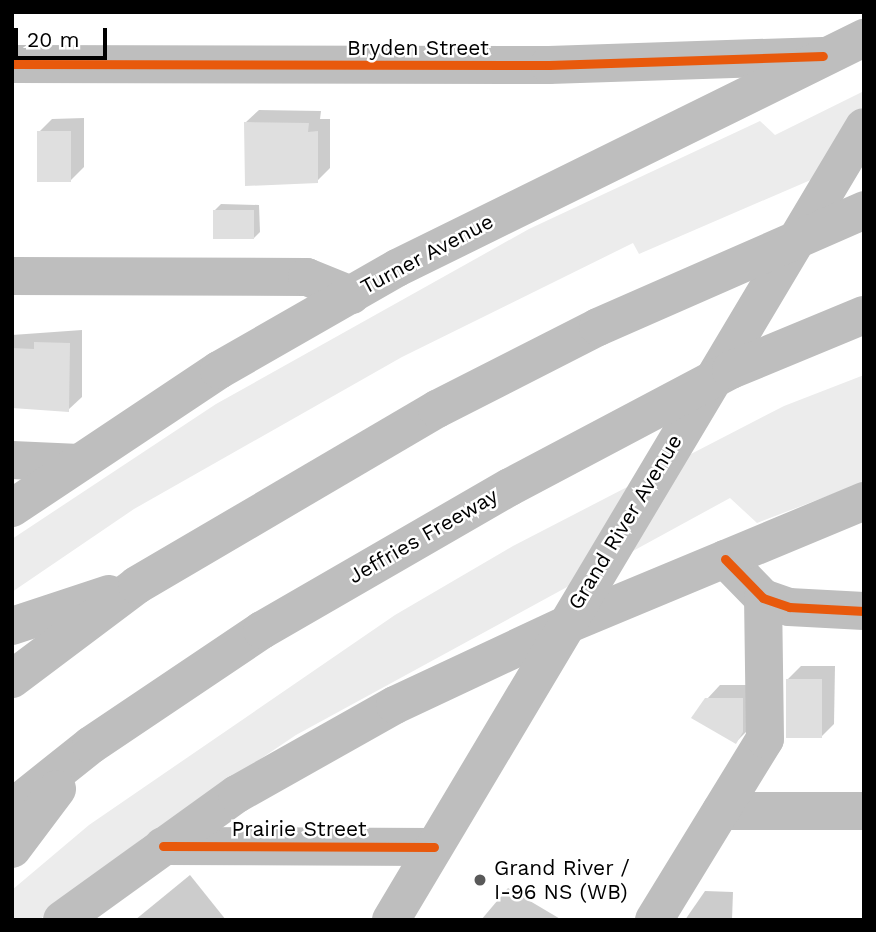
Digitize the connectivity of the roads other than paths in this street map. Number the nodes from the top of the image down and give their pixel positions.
1 (864, 38) edge
2 (823, 56) junction
3 (12, 64) edge
4 (864, 128) edge
5 (864, 210) edge
6 (12, 276) edge
7 (351, 295) junction
8 (864, 314) edge
9 (12, 460) edge
10 (79, 463) junction
11 (864, 501) edge
12 (12, 508) edge
13 (726, 559) junction
14 (137, 585) junction
15 (764, 598) junction
16 (864, 611) edge
17 (12, 626) edge
18 (564, 626) junction
19 (12, 679) edge
20 (91, 745) junction
21 (12, 808) edge
22 (721, 811) junction
23 (864, 811) edge
24 (163, 846) junction
25 (434, 847) junction
26 (12, 849) edge
27 (62, 920) edge
28 (391, 920) edge
29 (654, 920) edge

1 - 2 main road, Turner Avenue
2 - 3 main road, Bryden Street
2 - 7 main road, Turner Avenue
4 - 18 main road, Grand River Avenue
5 - 14 main road
6 - 7 main road
7 - 10 main road, Turner Avenue
8 - 20 main road, Jeffries Freeway
9 - 10 main road
10 - 12 main road, Turner Avenue
11 - 13 main road
13 - 15 main road
13 - 18 main road
14 - 17 main road
14 - 19 main road
15 - 16 main road
15 - 22 main road
18 - 24 main road
18 - 25 main road, Grand River Avenue
20 - 21 main road, Jeffries Freeway
20 - 26 main road
22 - 23 main road
22 - 29 main road
24 - 25 main road, Prairie Street
24 - 27 main road
25 - 28 main road, Grand River Avenue

